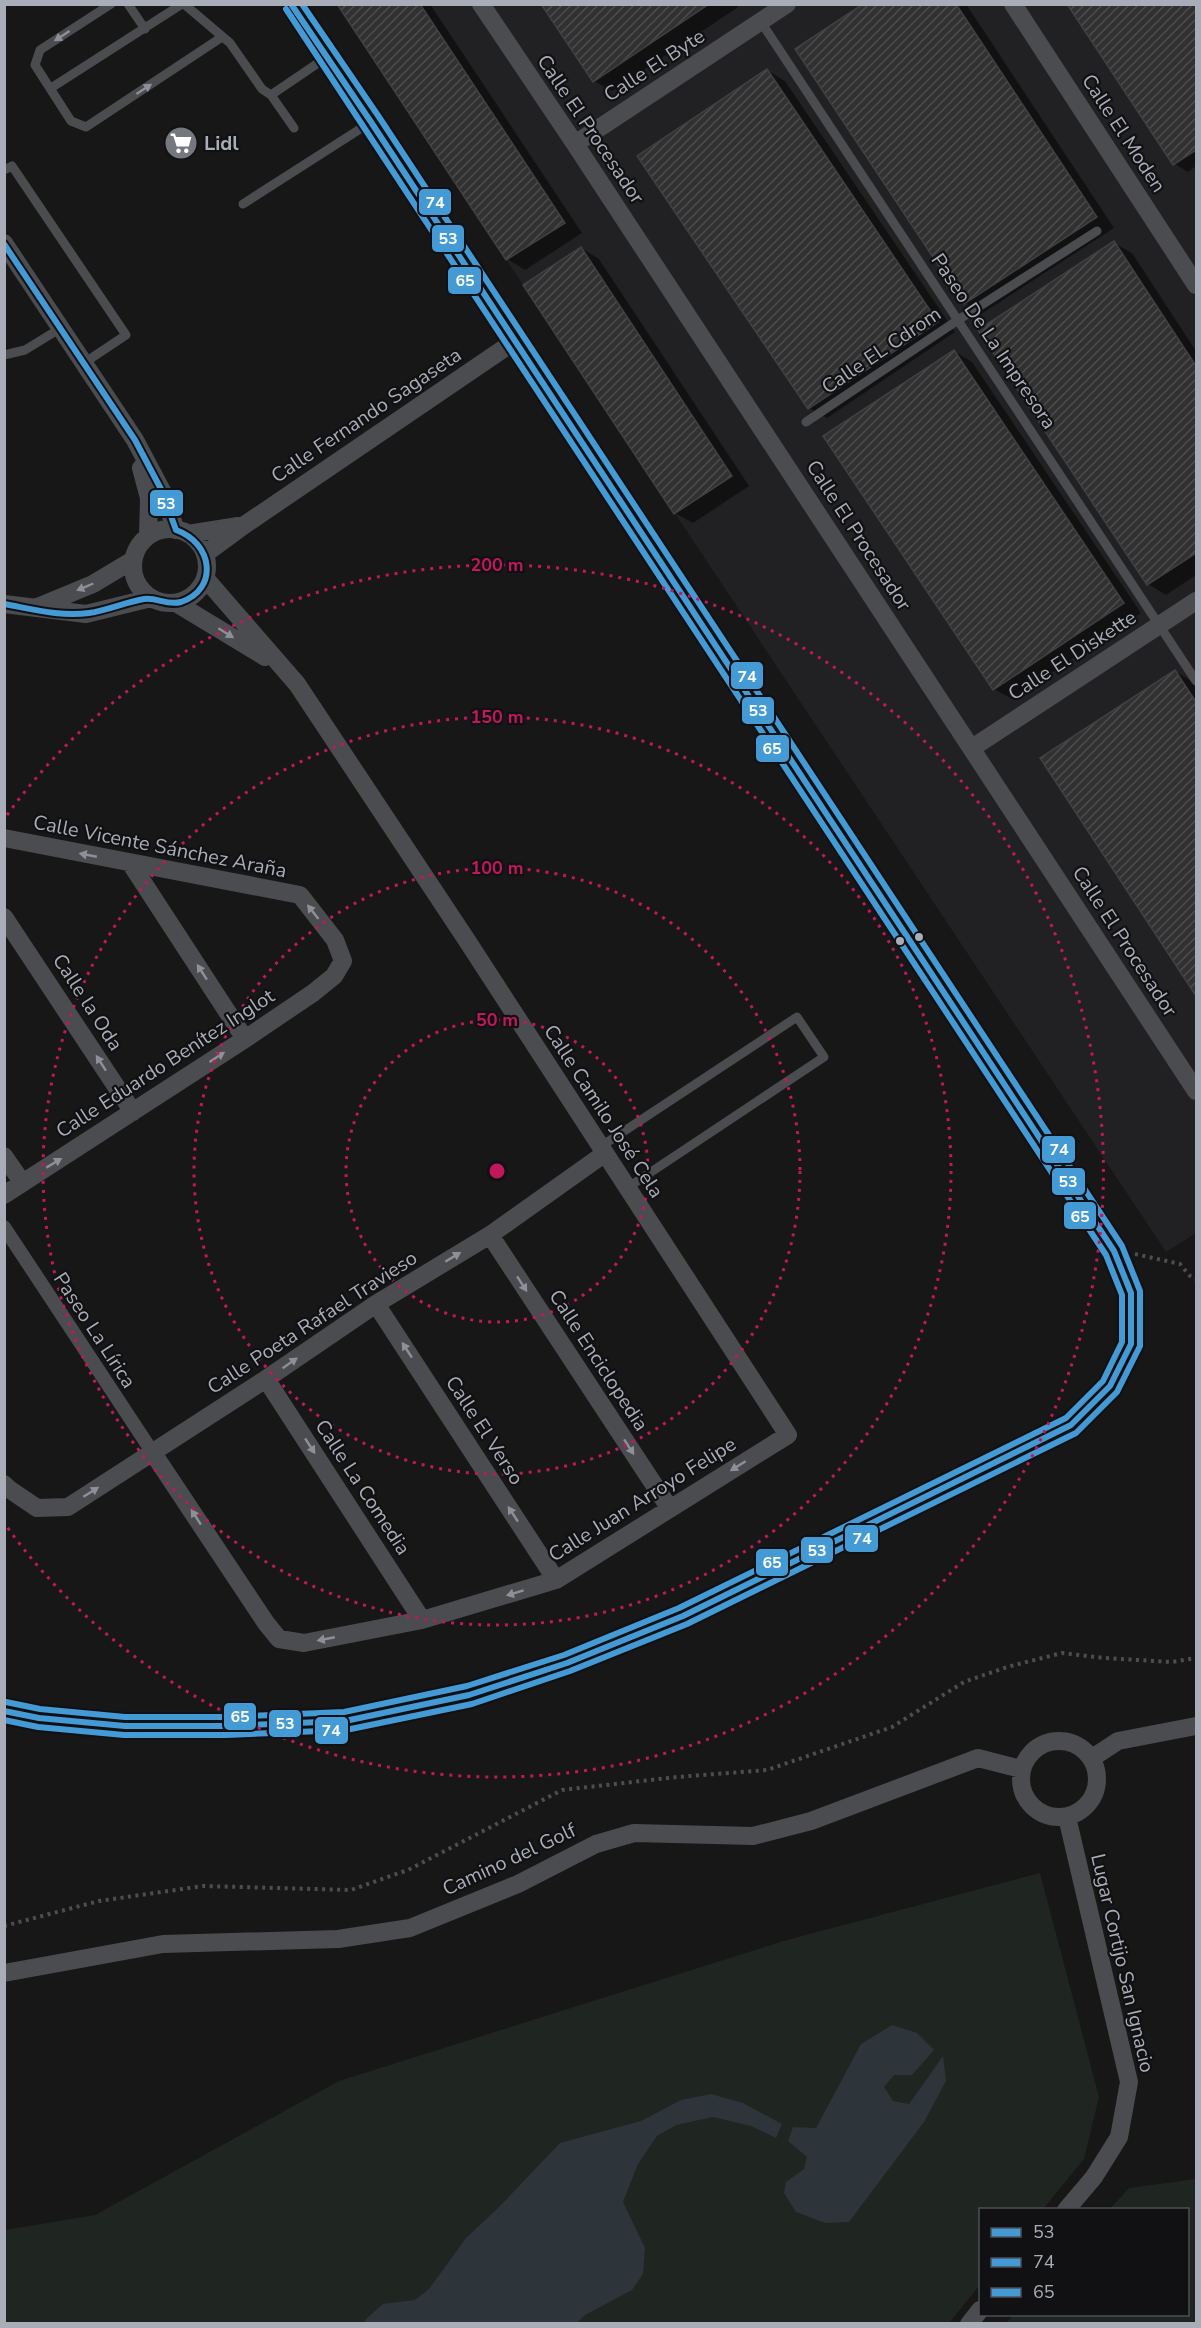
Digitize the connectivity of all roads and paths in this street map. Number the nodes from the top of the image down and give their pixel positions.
1 (111, 4) edge
2 (128, 4) edge
3 (183, 4) edge
4 (481, 4) edge
5 (787, 4) edge
6 (1013, 4) edge
7 (294, 7) edge
8 (760, 22) junction
9 (145, 29) junction
10 (222, 37) junction
11 (327, 57) junction
12 (51, 88) junction
13 (271, 95) junction
14 (370, 122) junction
15 (294, 128) dead end
16 (575, 144) junction
17 (4, 170) edge
18 (243, 204) dead end
19 (1097, 231) dead end
20 (4, 243) edge
21 (1197, 285) edge
22 (958, 320) junction
23 (61, 328) junction
24 (515, 341) junction
25 (4, 355) edge
26 (84, 363) junction
27 (806, 422) dead end
28 (135, 440) junction
29 (243, 525) junction
30 (182, 532) junction
31 (148, 536) junction
32 (205, 554) junction
33 (133, 560) junction
34 (205, 578) junction
35 (151, 598) junction
36 (1197, 601) edge
37 (176, 603) junction
38 (4, 604) edge
39 (33, 609) junction
40 (1160, 625) junction
41 (279, 666) junction
42 (1197, 681) edge
43 (972, 748) junction
44 (4, 838) edge
45 (131, 864) junction
46 (4, 917) edge
47 (343, 961) joint
48 (245, 1039) junction
49 (1197, 1091) edge
50 (133, 1112) junction
51 (602, 1151) junction
52 (4, 1155) edge
53 (22, 1182) junction
54 (627, 1188) junction
55 (4, 1195) edge
56 (4, 1227) edge
57 (490, 1235) junction
58 (1114, 1251) junction
59 (1197, 1279) edge
60 (376, 1304) junction
61 (267, 1379) junction
62 (788, 1435) joint
63 (153, 1454) junction
64 (4, 1484) edge
65 (670, 1509) junction
66 (556, 1580) junction
67 (422, 1620) junction
68 (1197, 1658) edge
69 (4, 1711) edge
70 (1197, 1726) edge
71 (1092, 1758) junction
72 (1022, 1769) junction
73 (1067, 1817) junction
74 (4, 1926) edge
75 (4, 1972) edge
76 (1068, 2208) edge
77 (979, 2312) edge
78 (969, 2324) edge

1 -> 12 lane
2 - 9 lane
3 - 9 lane
3 - 10 lane
4 - 16 street, Calle El Procesador
5 - 8 street, Calle El Byte
6 - 21 street, Calle El Moden
7 - 11 street
8 - 16 street, Calle El Byte
8 - 22 lane, Paseo De La Impresora
9 - 12 lane
12 -> 10 lane
10 - 13 lane
11 - 13 lane
11 - 14 street
13 - 15 lane
14 - 18 lane
14 - 24 street
16 - 43 street, Calle El Procesador
17 - 26 lane
19 - 22 lane, Calle EL Cdrom
20 - 23 street
22 - 27 lane, Calle EL Cdrom
22 - 40 lane, Paseo De La Impresora
23 - 25 lane
23 - 26 street
24 - 29 street, Calle Fernando Sagaseta
24 - 58 street
26 - 28 street
28 - 30 street
28 - 31 street
29 - 30 street, Calle Fernando Sagaseta
29 - 32 street, Calle Fernando Sagaseta
30 - 31 street
30 - 32 street
31 - 33 street
32 - 34 street
33 - 35 street
33 -> 39 street
34 - 37 street
34 - 41 street, Calle Camilo José Cela
35 - 37 street
35 - 39 street
36 - 40 street, Calle El Diskette
37 -> 41 street, Calle Camilo José Cela
38 - 39 street
40 - 42 lane, Paseo De La Impresora
40 - 43 street, Calle El Diskette
41 - 51 street, Calle Camilo José Cela
43 - 49 street, Calle El Procesador
45 -> 44 street, Calle Vicente Sánchez Araña
47 -> 45 street, Calle Vicente Sánchez Araña
48 -> 45 street
50 -> 46 street, Calle la Oda
47 - 48 street, Calle Eduardo Benítez Inglot
50 -> 48 street, Calle Eduardo Benítez Inglot
53 -> 50 street, Calle Eduardo Benítez Inglot
51 - 54 street, Calle Camilo José Cela
51 - 54 lane
51 - 57 street, Calle Poeta Rafael Travieso
52 - 53 street
53 - 55 street, Calle Eduardo Benítez Inglot
54 - 62 street, Calle Camilo José Cela
56 - 63 street, Paseo La Lírica
60 -> 57 street, Calle Poeta Rafael Travieso
57 -> 65 street, Calle Enciclopedia
58 - 59 path
58 - 69 street
61 -> 60 street, Calle Poeta Rafael Travieso
66 -> 60 street, Calle El Verso
61 - 63 street, Calle Poeta Rafael Travieso
61 -> 67 street, Calle La Comedia
62 -> 65 street, Calle Juan Arroyo Felipe
64 -> 63 street, Calle Poeta Rafael Travieso
67 -> 63 street, Calle Juan Arroyo Felipe
65 - 66 street, Calle Juan Arroyo Felipe
66 -> 67 street, Calle Juan Arroyo Felipe
68 - 74 path
70 - 71 street
71 - 72 street
71 - 73 street
72 - 73 street
72 - 75 street, Camino del Golf
73 - 76 street, Lugar Cortijo San Ignacio
77 - 78 street

